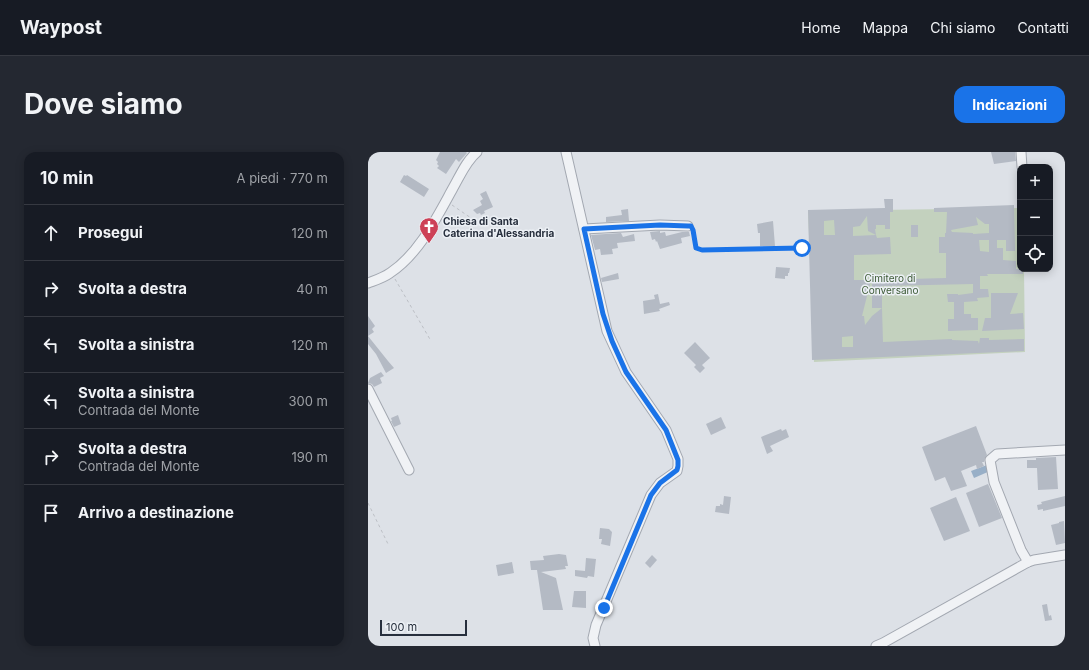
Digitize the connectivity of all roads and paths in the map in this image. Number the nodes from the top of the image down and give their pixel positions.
1 (566, 152) edge
2 (1021, 152) edge
3 (473, 153) edge
4 (1022, 164) edge
5 (446, 202) junction
6 (471, 218) dead end
7 (688, 226) joint
8 (584, 229) junction
9 (802, 248) dead end
10 (391, 273) junction
11 (368, 283) edge
12 (431, 341) dead end
13 (368, 389) edge
14 (1065, 450) edge
15 (409, 470) dead end
16 (368, 503) edge
17 (388, 544) dead end
18 (1065, 555) edge
19 (1028, 562) junction
20 (595, 646) edge
21 (876, 646) edge

1 - 8 street
2 - 4 street
3 - 5 street
5 - 6 path
5 - 10 street
7 - 8 street
7 - 9 path
8 - 20 street
10 - 11 street
10 - 12 path
13 - 15 street
14 - 19 street
16 - 17 path
18 - 19 street
19 - 21 street

